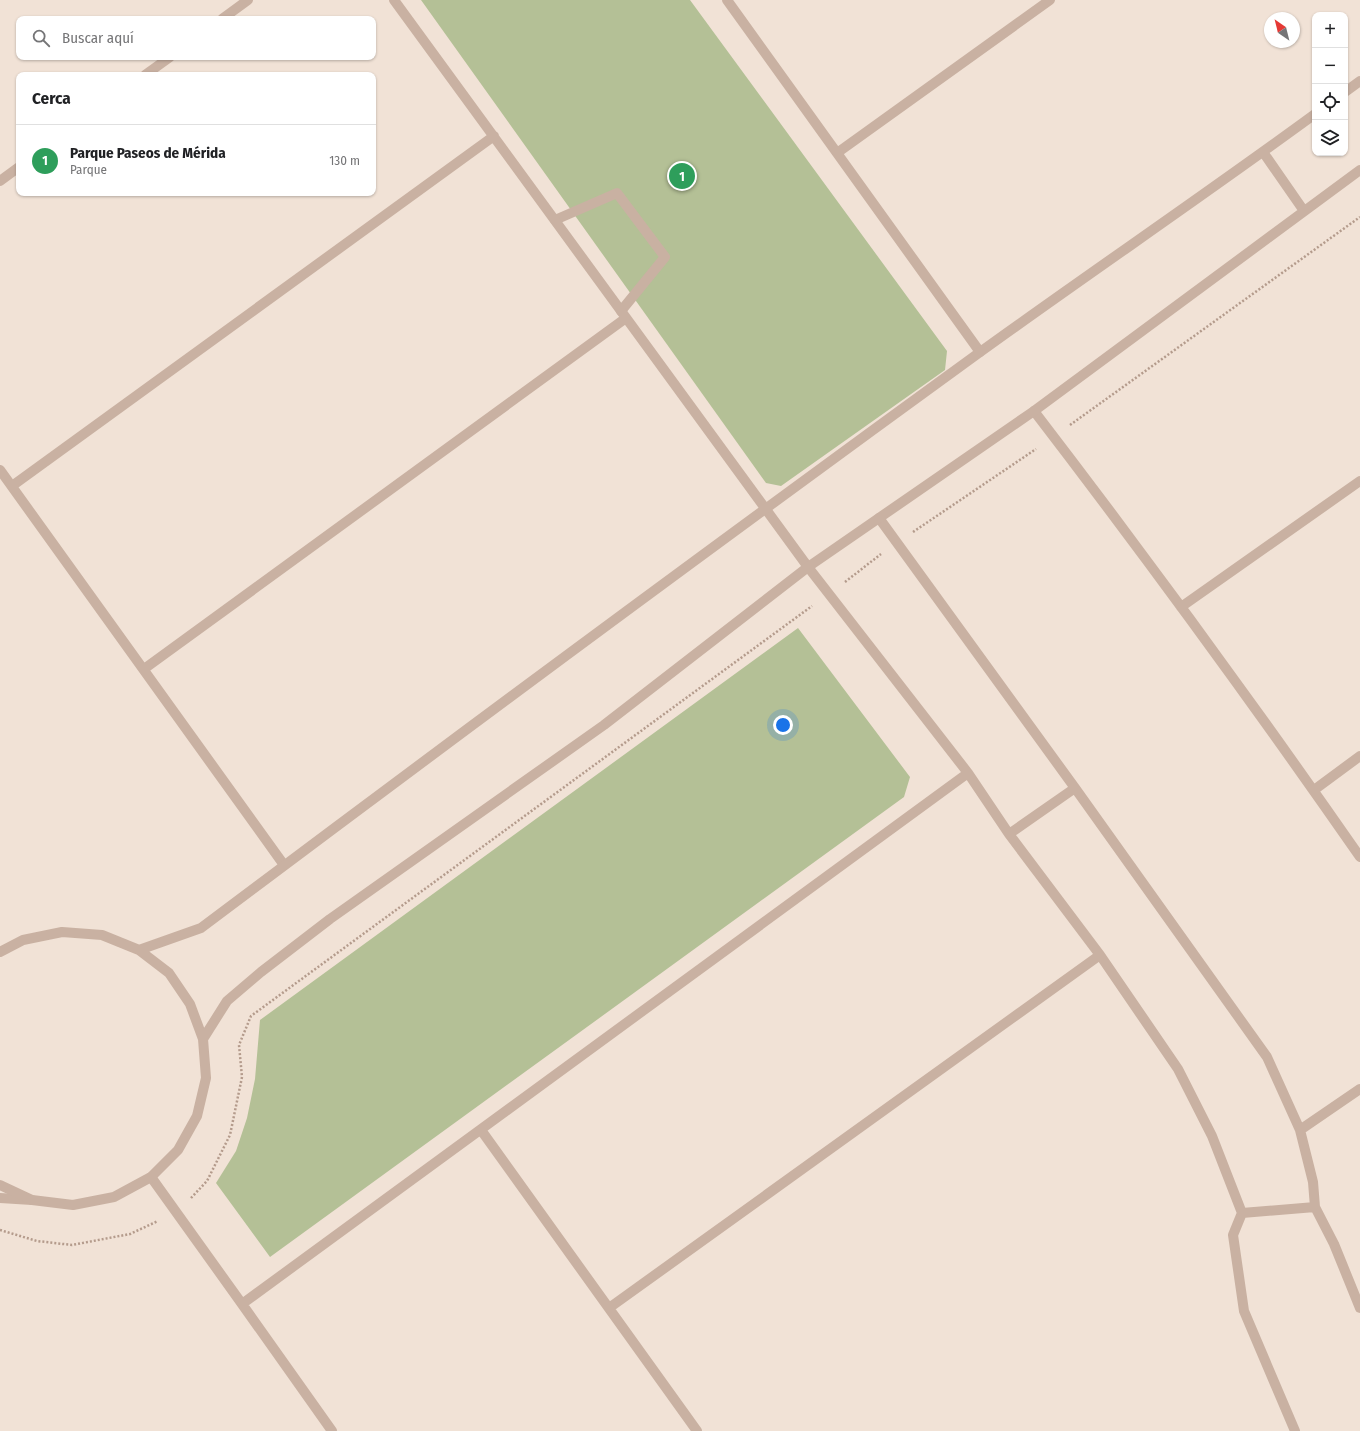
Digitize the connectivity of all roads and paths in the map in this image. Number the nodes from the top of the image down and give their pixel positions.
1 (248, 0) edge
2 (394, 0) edge
3 (727, 0) edge
4 (1050, 0) edge
5 (226, 16) edge
6 (166, 60) edge
7 (149, 72) edge
8 (1360, 81) edge
9 (1348, 90) edge
10 (1312, 116) edge
11 (494, 136) junction
12 (1263, 152) junction
13 (837, 153) junction
14 (16, 169) edge
15 (1360, 170) edge
16 (0, 180) edge
17 (1304, 211) junction
18 (1360, 217) edge
19 (555, 220) junction
20 (624, 314) junction
21 (980, 352) junction
22 (1034, 411) junction
23 (1054, 437) junction
24 (0, 470) edge
25 (1360, 481) edge
26 (12, 486) junction
27 (765, 508) junction
28 (878, 518) junction
29 (897, 543) junction
30 (808, 567) junction
31 (829, 594) junction
32 (1181, 607) junction
33 (144, 668) junction
34 (1360, 756) edge
35 (968, 773) junction
36 (1075, 788) junction
37 (1314, 790) junction
38 (1009, 834) junction
39 (1360, 857) edge
40 (284, 865) junction
41 (139, 950) junction
42 (0, 952) edge
43 (1100, 955) junction
44 (203, 1039) junction
45 (1360, 1089) edge
46 (481, 1130) junction
47 (1300, 1130) junction
48 (151, 1177) junction
49 (0, 1185) edge
50 (0, 1198) edge
51 (32, 1200) junction
52 (1315, 1208) junction
53 (176, 1212) junction
54 (1242, 1212) junction
55 (0, 1230) edge
56 (242, 1304) junction
57 (609, 1308) junction
58 (1360, 1308) edge
59 (332, 1431) edge
60 (697, 1431) edge
61 (1295, 1431) edge

1 - 5 street
2 - 11 street
3 - 13 street
4 - 13 street
6 - 7 street
8 - 9 street
10 - 12 street
11 - 19 street
11 - 26 street
12 - 17 street
12 - 21 street
13 - 21 street
14 - 16 street
15 - 17 street
17 - 22 street
18 - 23 path
19 - 20 street
19 - 20 street
20 - 27 street
20 - 33 street
21 - 27 street
22 - 23 street
22 - 28 street
23 - 29 path
23 - 32 street
24 - 26 street
25 - 32 street
26 - 33 street
27 - 30 street
27 - 40 street
28 - 29 street
28 - 30 street
29 - 31 path
29 - 36 street
30 - 31 street
30 - 44 street
31 - 35 street
31 - 53 path
32 - 37 street
33 - 40 street
34 - 37 street
35 - 38 street
35 - 46 street
36 - 38 street
36 - 47 street
37 - 39 street
38 - 43 street
40 - 41 street
41 - 42 street
41 - 44 street
43 - 54 street
43 - 57 street
44 - 48 street
45 - 47 street
46 - 56 street
46 - 57 street
47 - 52 street
48 - 51 street
48 - 53 street
49 - 51 street
50 - 51 street
52 - 54 street
52 - 58 street
53 - 55 path
53 - 56 street
54 - 61 street
56 - 59 street
57 - 60 street

